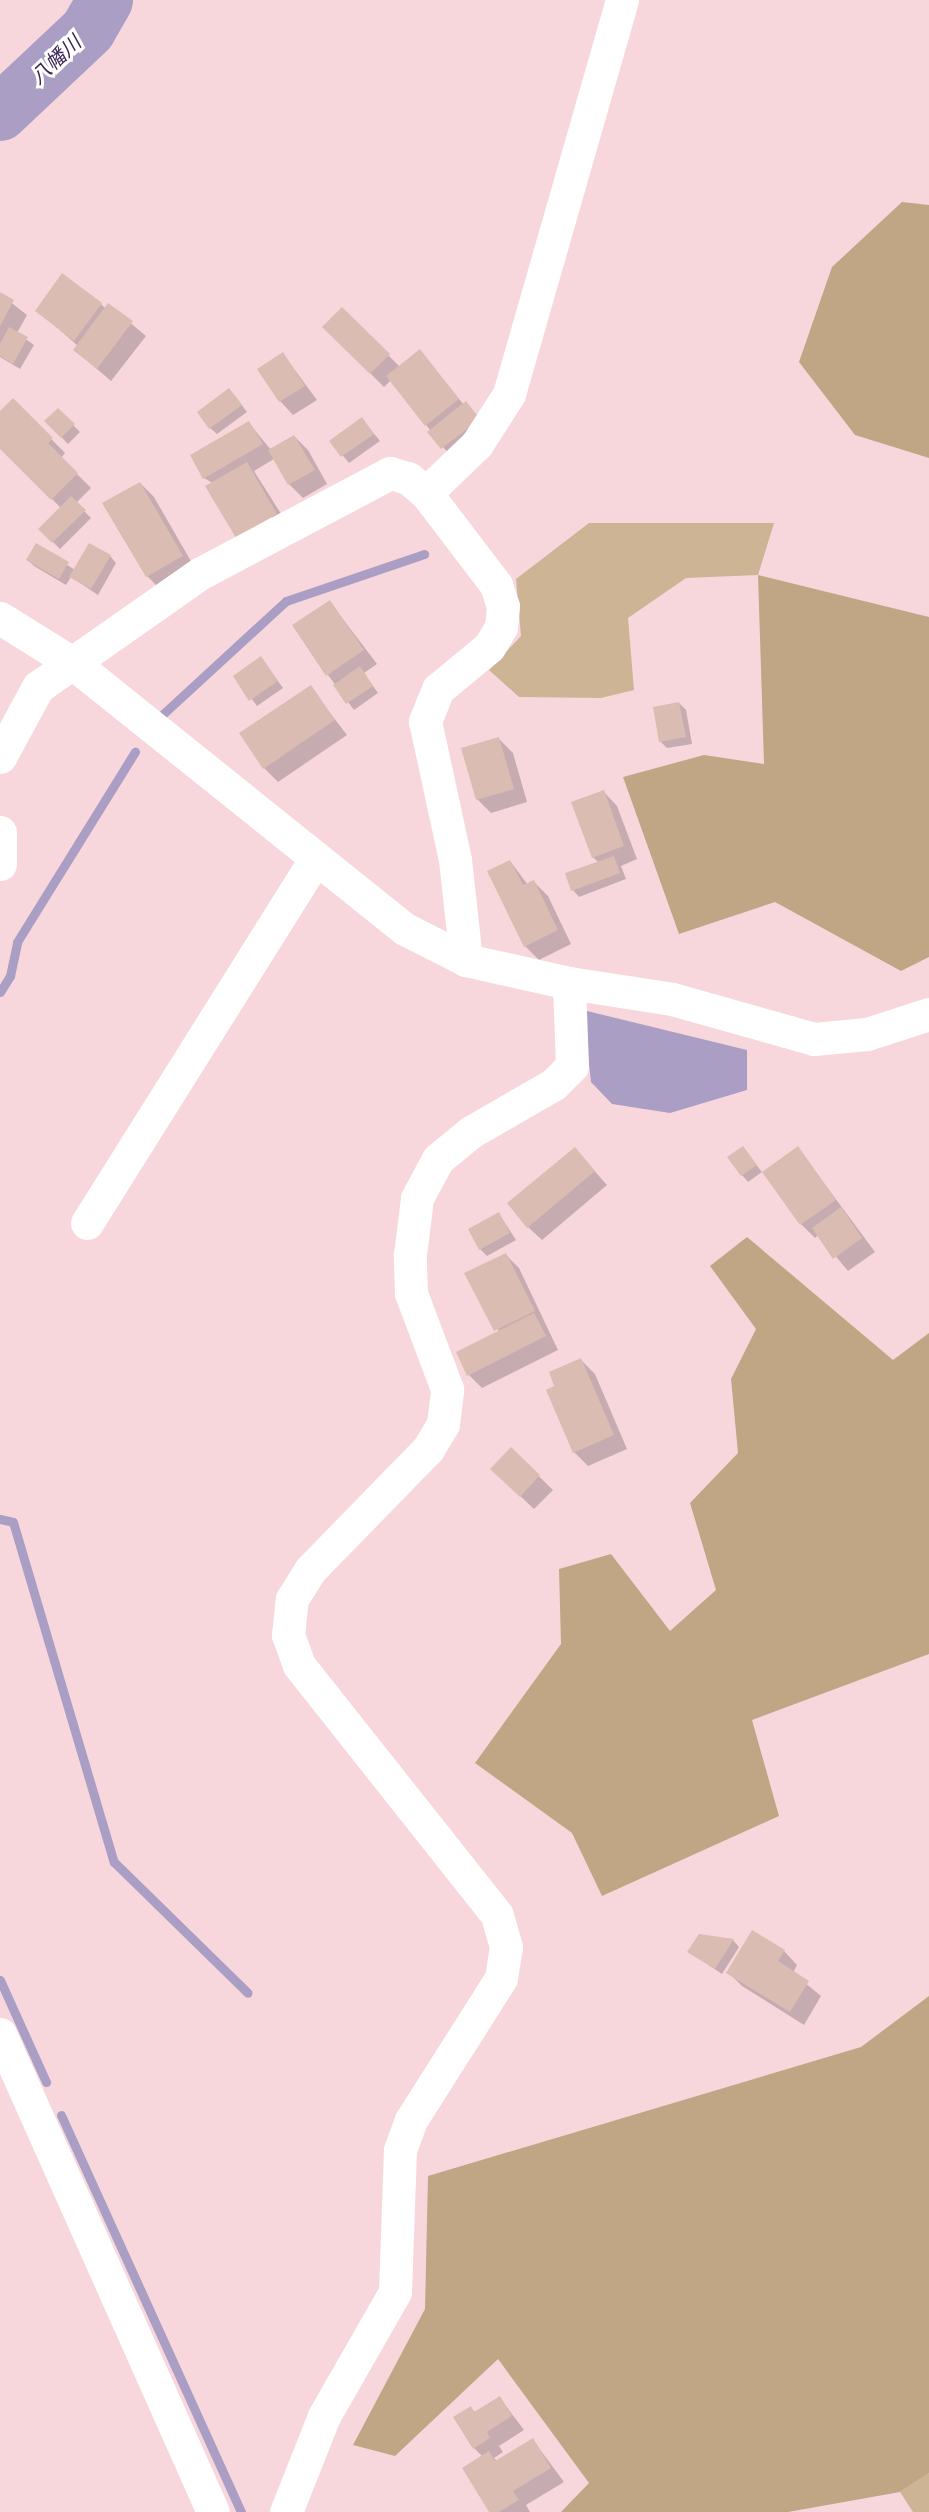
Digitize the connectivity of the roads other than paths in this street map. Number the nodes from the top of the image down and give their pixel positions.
1 (622, 0) edge
2 (426, 493) junction
3 (0, 618) edge
4 (74, 664) junction
5 (0, 757) edge
6 (0, 832) edge
7 (316, 858) junction
8 (0, 864) edge
9 (466, 960) junction
10 (569, 983) junction
11 (929, 1014) edge
12 (87, 1223) dead end
13 (0, 2034) edge
14 (213, 2512) edge
15 (286, 2512) edge

1 - 2 street
2 - 4 street
2 - 9 street
3 - 4 street
4 - 5 street
4 - 7 street
6 - 8 street
7 - 9 street
7 - 12 street
9 - 10 street
10 - 11 street
10 - 15 street
13 - 14 street

